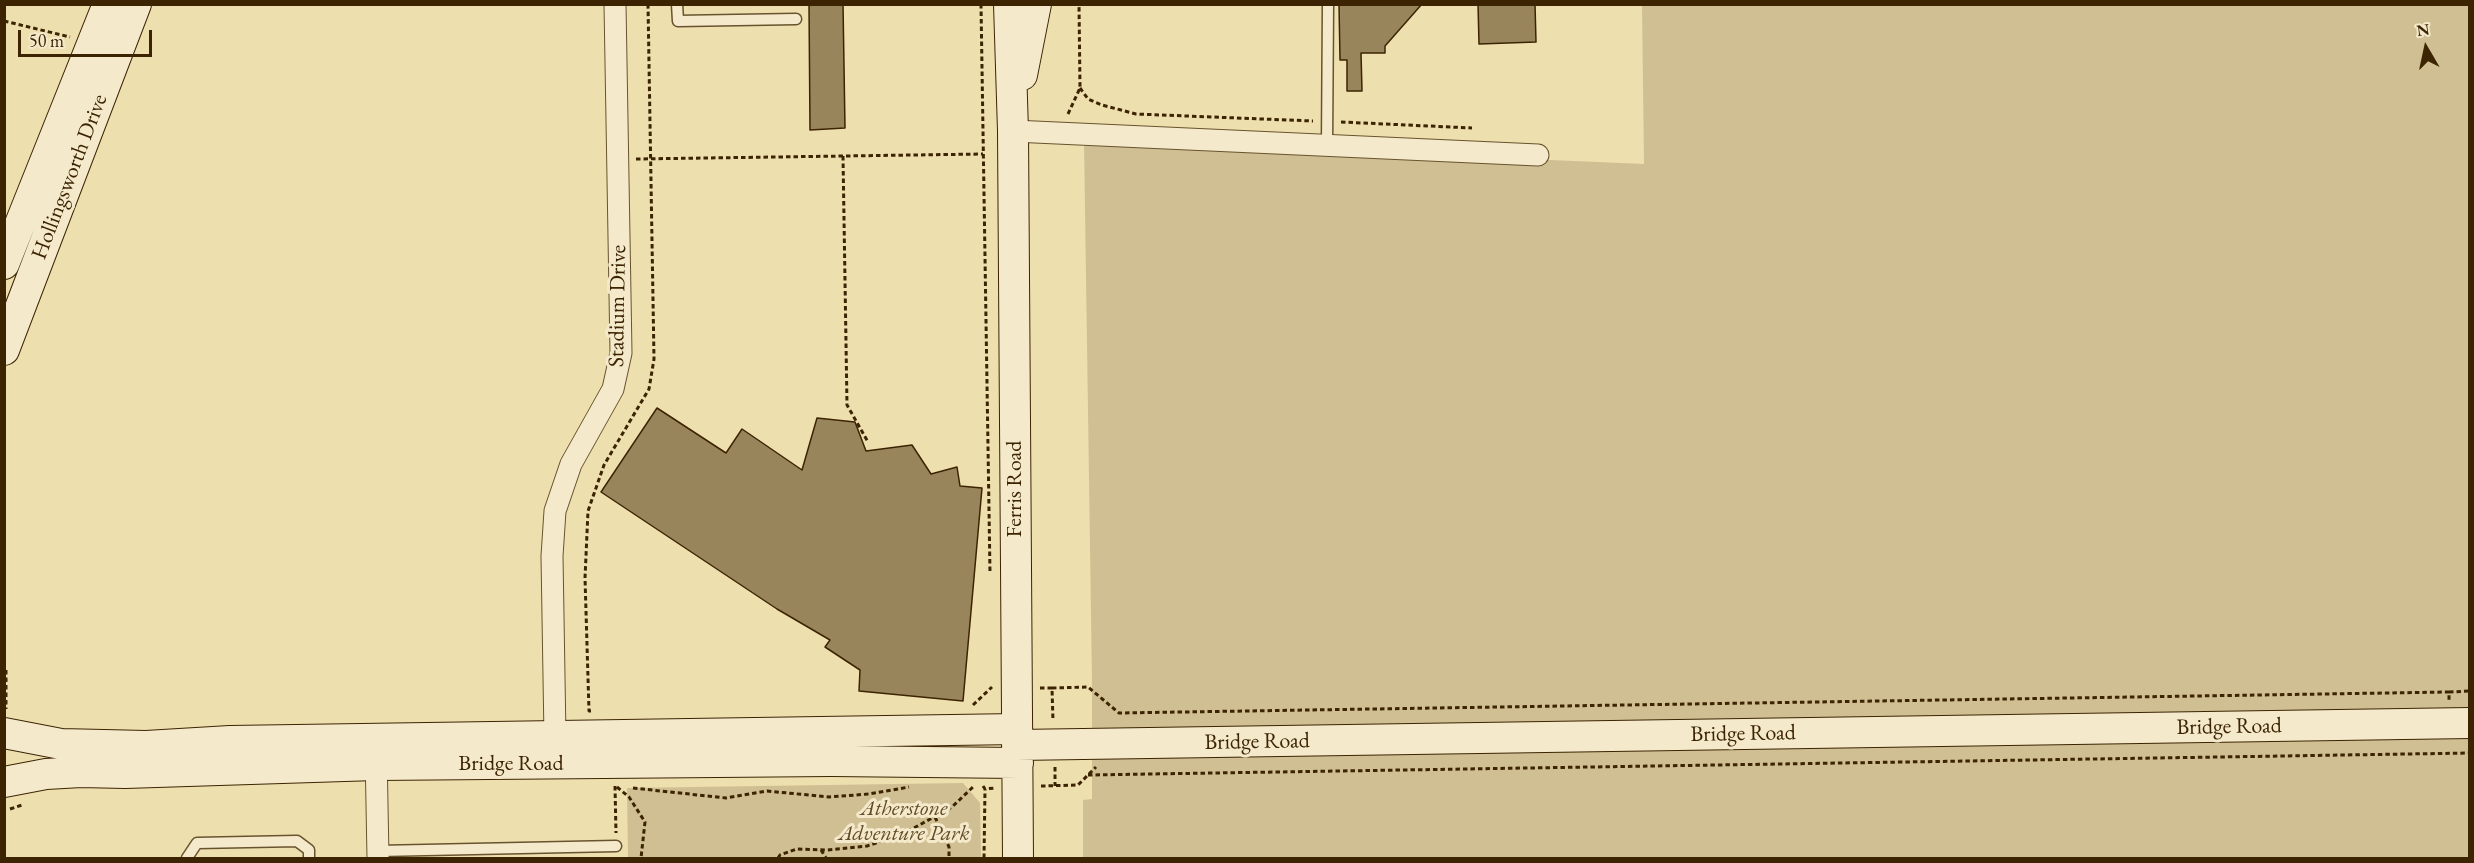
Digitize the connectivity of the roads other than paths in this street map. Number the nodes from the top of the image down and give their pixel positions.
1 (108, 4) edge
2 (136, 4) edge
3 (615, 4) edge
4 (677, 4) edge
5 (1009, 4) edge
6 (1036, 4) edge
7 (1328, 4) edge
8 (796, 19) dead end
9 (105, 48) junction
10 (1012, 125) junction
11 (1327, 146) junction
12 (1538, 155) dead end
13 (4, 264) edge
14 (4, 350) edge
15 (2460, 723) edge
16 (4, 733) edge
17 (555, 737) junction
18 (1017, 746) junction
19 (376, 752) junction
20 (7, 795) edge
21 (616, 846) road end
22 (559, 853) edge
23 (378, 855) edge
24 (187, 858) edge
25 (309, 858) edge
26 (1018, 858) edge

1 - 9 street, Hollingsworth Drive
2 - 9 street, Hollingsworth Drive
3 - 17 street, Stadium Drive
4 - 8 lane
5 - 10 street, Ferris Road
6 - 10 street, Ferris Road
7 - 11 lane
9 - 13 street, Hollingsworth Drive
9 - 14 street, Hollingsworth Drive
10 - 11 street
10 - 18 street, Ferris Road
11 - 12 street
15 - 18 street, Bridge Road
16 - 19 street, Bridge Road
17 - 18 street, Bridge Road
17 - 19 street, Bridge Road
18 - 19 street, Bridge Road
18 - 26 street, Ferris Road
19 - 20 street, Bridge Road
19 - 23 street
21 - 22 lane
22 - 23 lane
24 - 25 lane

